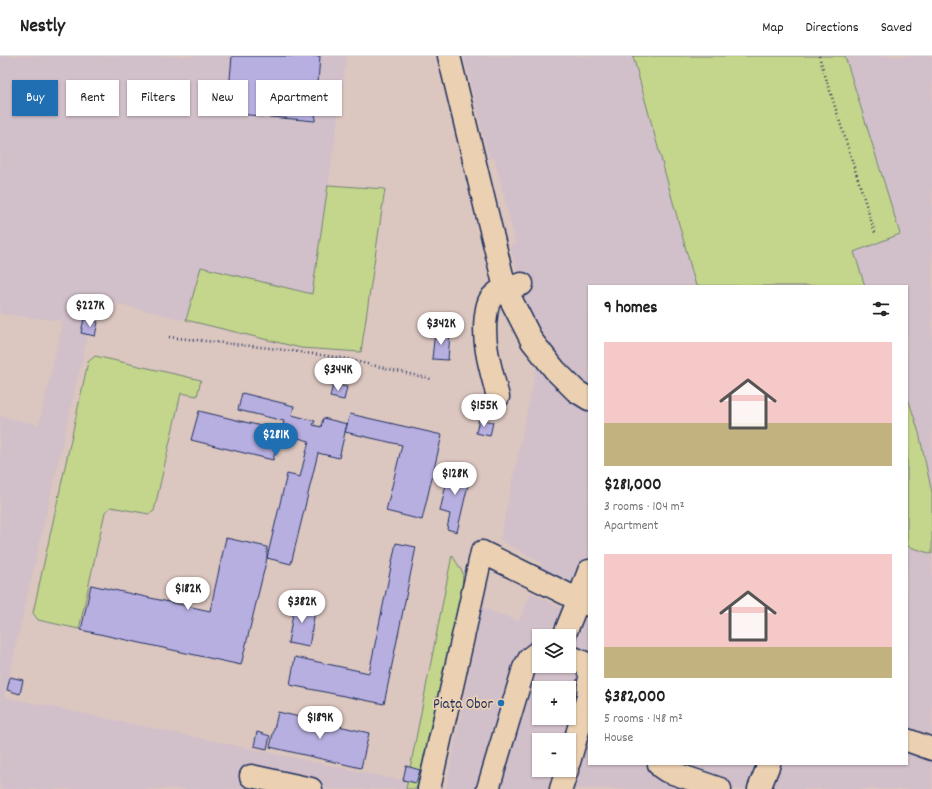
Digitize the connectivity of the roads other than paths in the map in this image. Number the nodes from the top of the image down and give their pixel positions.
1 (449, 56) edge
2 (514, 286) junction
3 (498, 397) dead end
4 (588, 398) edge
5 (588, 577) edge
6 (584, 603) edge
7 (568, 629) edge
8 (532, 656) edge
9 (576, 660) edge
10 (588, 670) edge
11 (588, 696) edge
12 (576, 738) edge
13 (908, 740) edge
14 (932, 749) edge
15 (660, 765) edge
16 (768, 765) edge
17 (251, 776) dead end
18 (565, 777) edge
19 (311, 789) edge
20 (429, 789) edge
21 (488, 789) edge
22 (561, 789) edge
23 (720, 789) edge
24 (759, 789) edge

1 - 2 street
2 - 3 street
2 - 4 street
5 - 6 street
6 - 7 street
6 - 20 street
8 - 21 street
9 - 10 street
11 - 12 street
13 - 14 street
15 - 23 street
16 - 24 street
17 - 19 street
18 - 22 street

